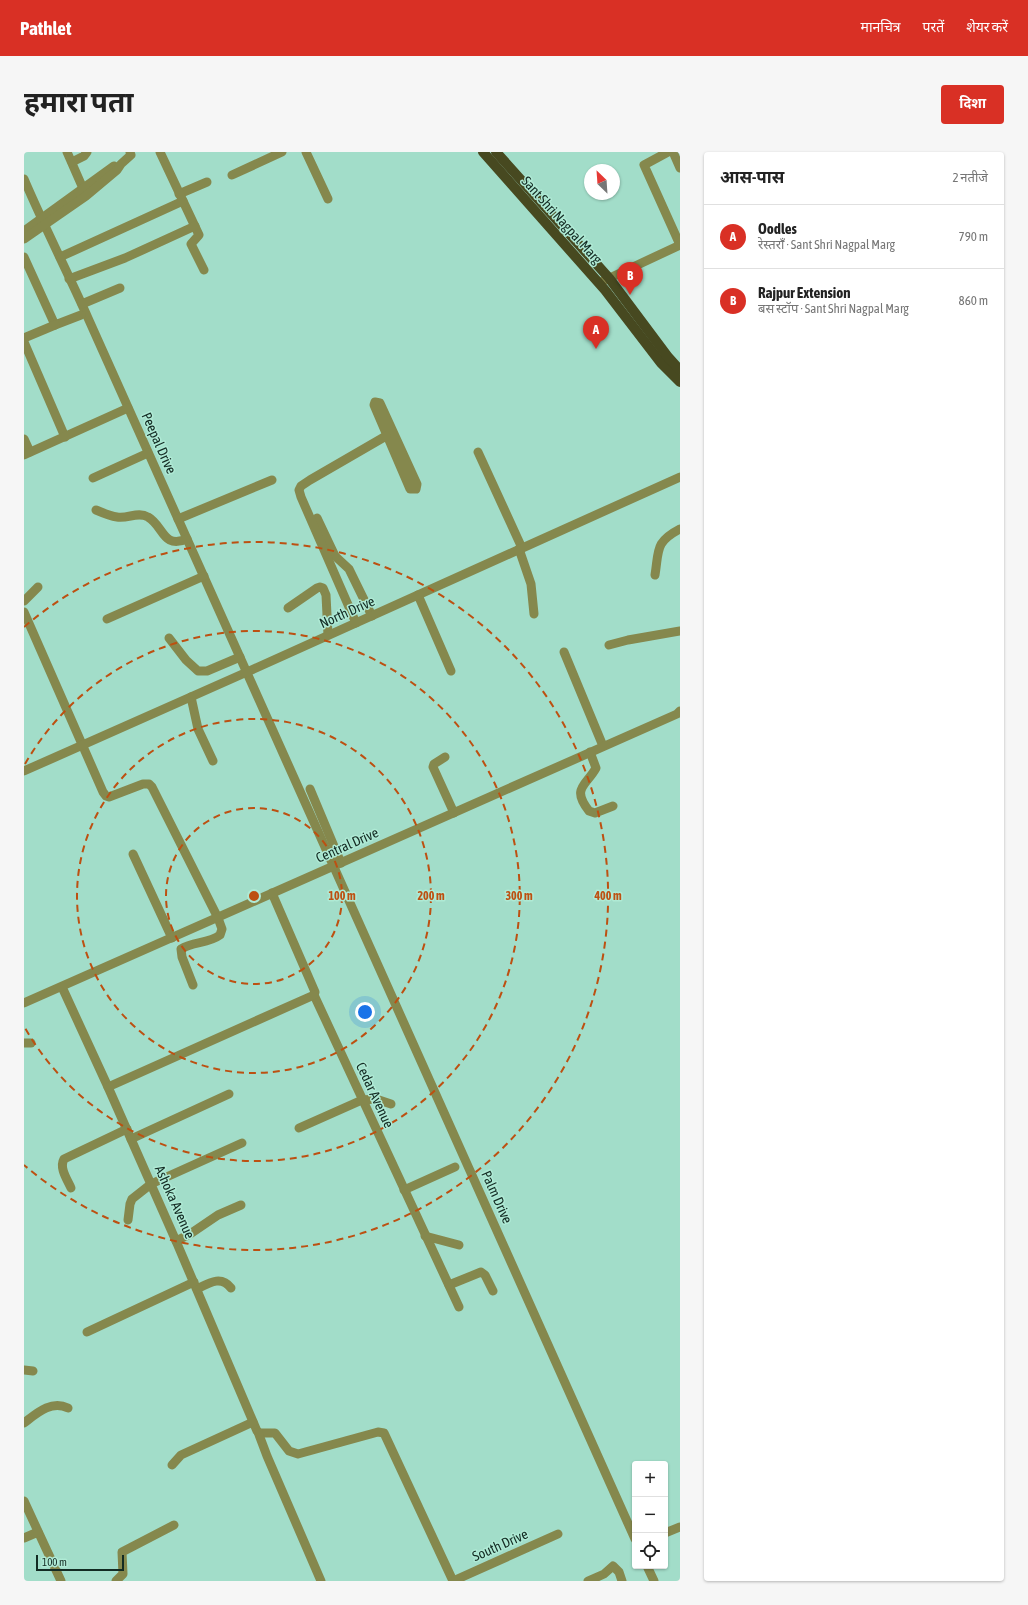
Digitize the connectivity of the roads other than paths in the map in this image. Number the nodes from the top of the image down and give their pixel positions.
1 (67, 152) edge
2 (87, 152) edge
3 (130, 152) edge
4 (160, 152) edge
5 (282, 152) edge
6 (306, 152) edge
7 (483, 152) edge
8 (496, 152) edge
9 (668, 152) edge
10 (673, 152) edge
11 (72, 162) junction
12 (680, 168) edge
13 (232, 175) dead end
14 (24, 179) edge
15 (207, 182) dead end
16 (84, 192) junction
17 (181, 198) junction
18 (328, 199) dead end
19 (42, 222) junction
20 (196, 226) junction
21 (24, 232) edge
22 (24, 239) edge
23 (680, 245) edge
24 (24, 257) edge
25 (60, 257) junction
26 (204, 270) dead end
27 (609, 278) junction
28 (70, 279) junction
29 (599, 283) junction
30 (120, 288) dead end
31 (82, 304) junction
32 (81, 315) dead end
33 (55, 325) junction
34 (24, 338) edge
35 (24, 342) edge
36 (680, 370) edge
37 (680, 382) edge
38 (128, 408) junction
39 (386, 436) junction
40 (65, 437) junction
41 (24, 440) edge
42 (478, 452) dead end
43 (148, 453) junction
44 (27, 454) edge
45 (680, 476) edge
46 (93, 478) dead end
47 (272, 480) dead end
48 (96, 510) dead end
49 (317, 518) dead end
50 (178, 519) junction
51 (680, 529) edge
52 (187, 539) junction
53 (521, 548) junction
54 (655, 575) dead end
55 (204, 576) junction
56 (38, 587) dead end
57 (418, 595) junction
58 (24, 601) edge
59 (288, 608) dead end
60 (24, 612) edge
61 (534, 614) dead end
62 (372, 616) junction
63 (107, 619) dead end
64 (356, 623) junction
65 (680, 631) edge
66 (328, 636) junction
67 (169, 638) dead end
68 (609, 645) dead end
69 (564, 652) dead end
70 (240, 657) junction
71 (451, 671) dead end
72 (247, 672) junction
73 (191, 697) junction
74 (680, 711) edge
75 (83, 745) junction
76 (603, 746) junction
77 (590, 752) junction
78 (445, 757) dead end
79 (213, 761) dead end
80 (24, 771) edge
81 (310, 789) dead end
82 (613, 806) dead end
83 (454, 813) junction
84 (133, 854) dead end
85 (337, 865) junction
86 (272, 894) junction
87 (218, 918) junction
88 (172, 938) junction
89 (193, 985) dead end
90 (62, 987) junction
91 (314, 996) junction
92 (24, 1003) edge
93 (108, 1087) junction
94 (229, 1094) dead end
95 (362, 1100) junction
96 (391, 1104) dead end
97 (299, 1128) dead end
98 (127, 1129) junction
99 (131, 1139) junction
100 (242, 1143) dead end
101 (454, 1167) dead end
102 (151, 1184) junction
103 (71, 1188) dead end
104 (404, 1190) junction
105 (241, 1205) dead end
106 (128, 1220) dead end
107 (425, 1236) junction
108 (176, 1241) junction
109 (460, 1245) dead end
110 (449, 1285) junction
111 (196, 1286) junction
112 (231, 1288) dead end
113 (493, 1291) dead end
114 (459, 1307) dead end
115 (87, 1332) dead end
116 (68, 1408) dead end
117 (253, 1422) junction
118 (24, 1423) edge
119 (258, 1431) junction
120 (172, 1465) dead end
121 (24, 1501) edge
122 (174, 1525) dead end
123 (680, 1527) edge
124 (38, 1532) junction
125 (668, 1532) edge
126 (632, 1533) edge
127 (558, 1534) dead end
128 (24, 1538) edge
129 (648, 1569) edge
130 (59, 1580) edge
131 (456, 1580) edge
132 (116, 1581) edge
133 (321, 1581) edge
134 (588, 1581) edge
135 (622, 1581) edge
136 (654, 1581) edge

1 - 11 street
2 - 11 street
3 - 16 street
4 - 17 street
5 - 13 street
6 - 18 street
7 - 29 main road, Sant Shri Nagpal Marg
8 - 27 main road, Sant Shri Nagpal Marg
9 - 23 street
10 - 12 street
11 - 16 street
14 - 19 street, Peepal Drive
15 - 17 street
16 - 19 street
17 - 20 street
17 - 25 street
19 - 21 street
19 - 22 street
19 - 25 street, Peepal Drive
20 - 26 street
20 - 28 street
23 - 27 street
24 - 33 street
25 - 28 street, Peepal Drive
27 - 29 street
27 - 36 main road, Sant Shri Nagpal Marg
28 - 31 street, Peepal Drive
29 - 37 main road, Sant Shri Nagpal Marg
30 - 31 street
31 - 38 street, Peepal Drive
32 - 33 street
33 - 34 street
35 - 40 street
38 - 40 street
38 - 43 street, Peepal Drive
39 - 39 street
39 - 64 street
40 - 44 street
41 - 44 street
42 - 53 street
43 - 46 street
43 - 50 street, Peepal Drive
45 - 53 street, North Drive
47 - 50 street
48 - 52 street
49 - 62 street
50 - 52 street, Peepal Drive
51 - 54 street
52 - 55 street, Peepal Drive
53 - 57 street, North Drive
53 - 61 street
55 - 63 street
55 - 70 street, Peepal Drive
56 - 58 street
57 - 62 street, North Drive
57 - 71 street
59 - 66 street
60 - 75 street
62 - 64 street, North Drive
64 - 66 street, North Drive
65 - 68 street
66 - 72 street, North Drive
67 - 70 street
69 - 76 street
70 - 72 street, Peepal Drive
72 - 73 street, North Drive
72 - 85 street, Peepal Drive
73 - 75 street, North Drive
73 - 79 street
74 - 76 street, Central Drive
75 - 80 street, North Drive
75 - 87 street
76 - 77 street, Central Drive
77 - 82 street
77 - 83 street, Central Drive
78 - 83 street
81 - 85 street
83 - 85 street, Central Drive
84 - 88 street
85 - 86 street, Central Drive
85 - 126 street, Palm Drive
86 - 87 street, Central Drive
86 - 91 street, Cedar Avenue
87 - 88 street, Central Drive
87 - 89 street
88 - 90 street, Central Drive
90 - 92 street, Central Drive
90 - 93 street, Ashoka Avenue
91 - 93 street
91 - 95 street, Cedar Avenue
93 - 98 street, Ashoka Avenue
94 - 99 street
95 - 96 street
95 - 97 street
95 - 104 street, Cedar Avenue
98 - 99 street, Ashoka Avenue
98 - 103 street
99 - 102 street, Ashoka Avenue
100 - 102 street
101 - 104 street
102 - 106 street
102 - 108 street, Ashoka Avenue
104 - 107 street, Cedar Avenue
105 - 108 street
107 - 109 street
107 - 110 street, Cedar Avenue
108 - 111 street, Ashoka Avenue
110 - 113 street
110 - 114 street, Cedar Avenue
111 - 112 street
111 - 115 street
111 - 117 street, Ashoka Avenue
116 - 118 street
117 - 119 street, Ashoka Avenue
117 - 120 street
119 - 131 street
119 - 133 street, Ashoka Avenue
121 - 124 street
122 - 132 street
123 - 125 street
124 - 128 street
124 - 130 street
127 - 131 street, South Drive
129 - 136 street
134 - 135 street

